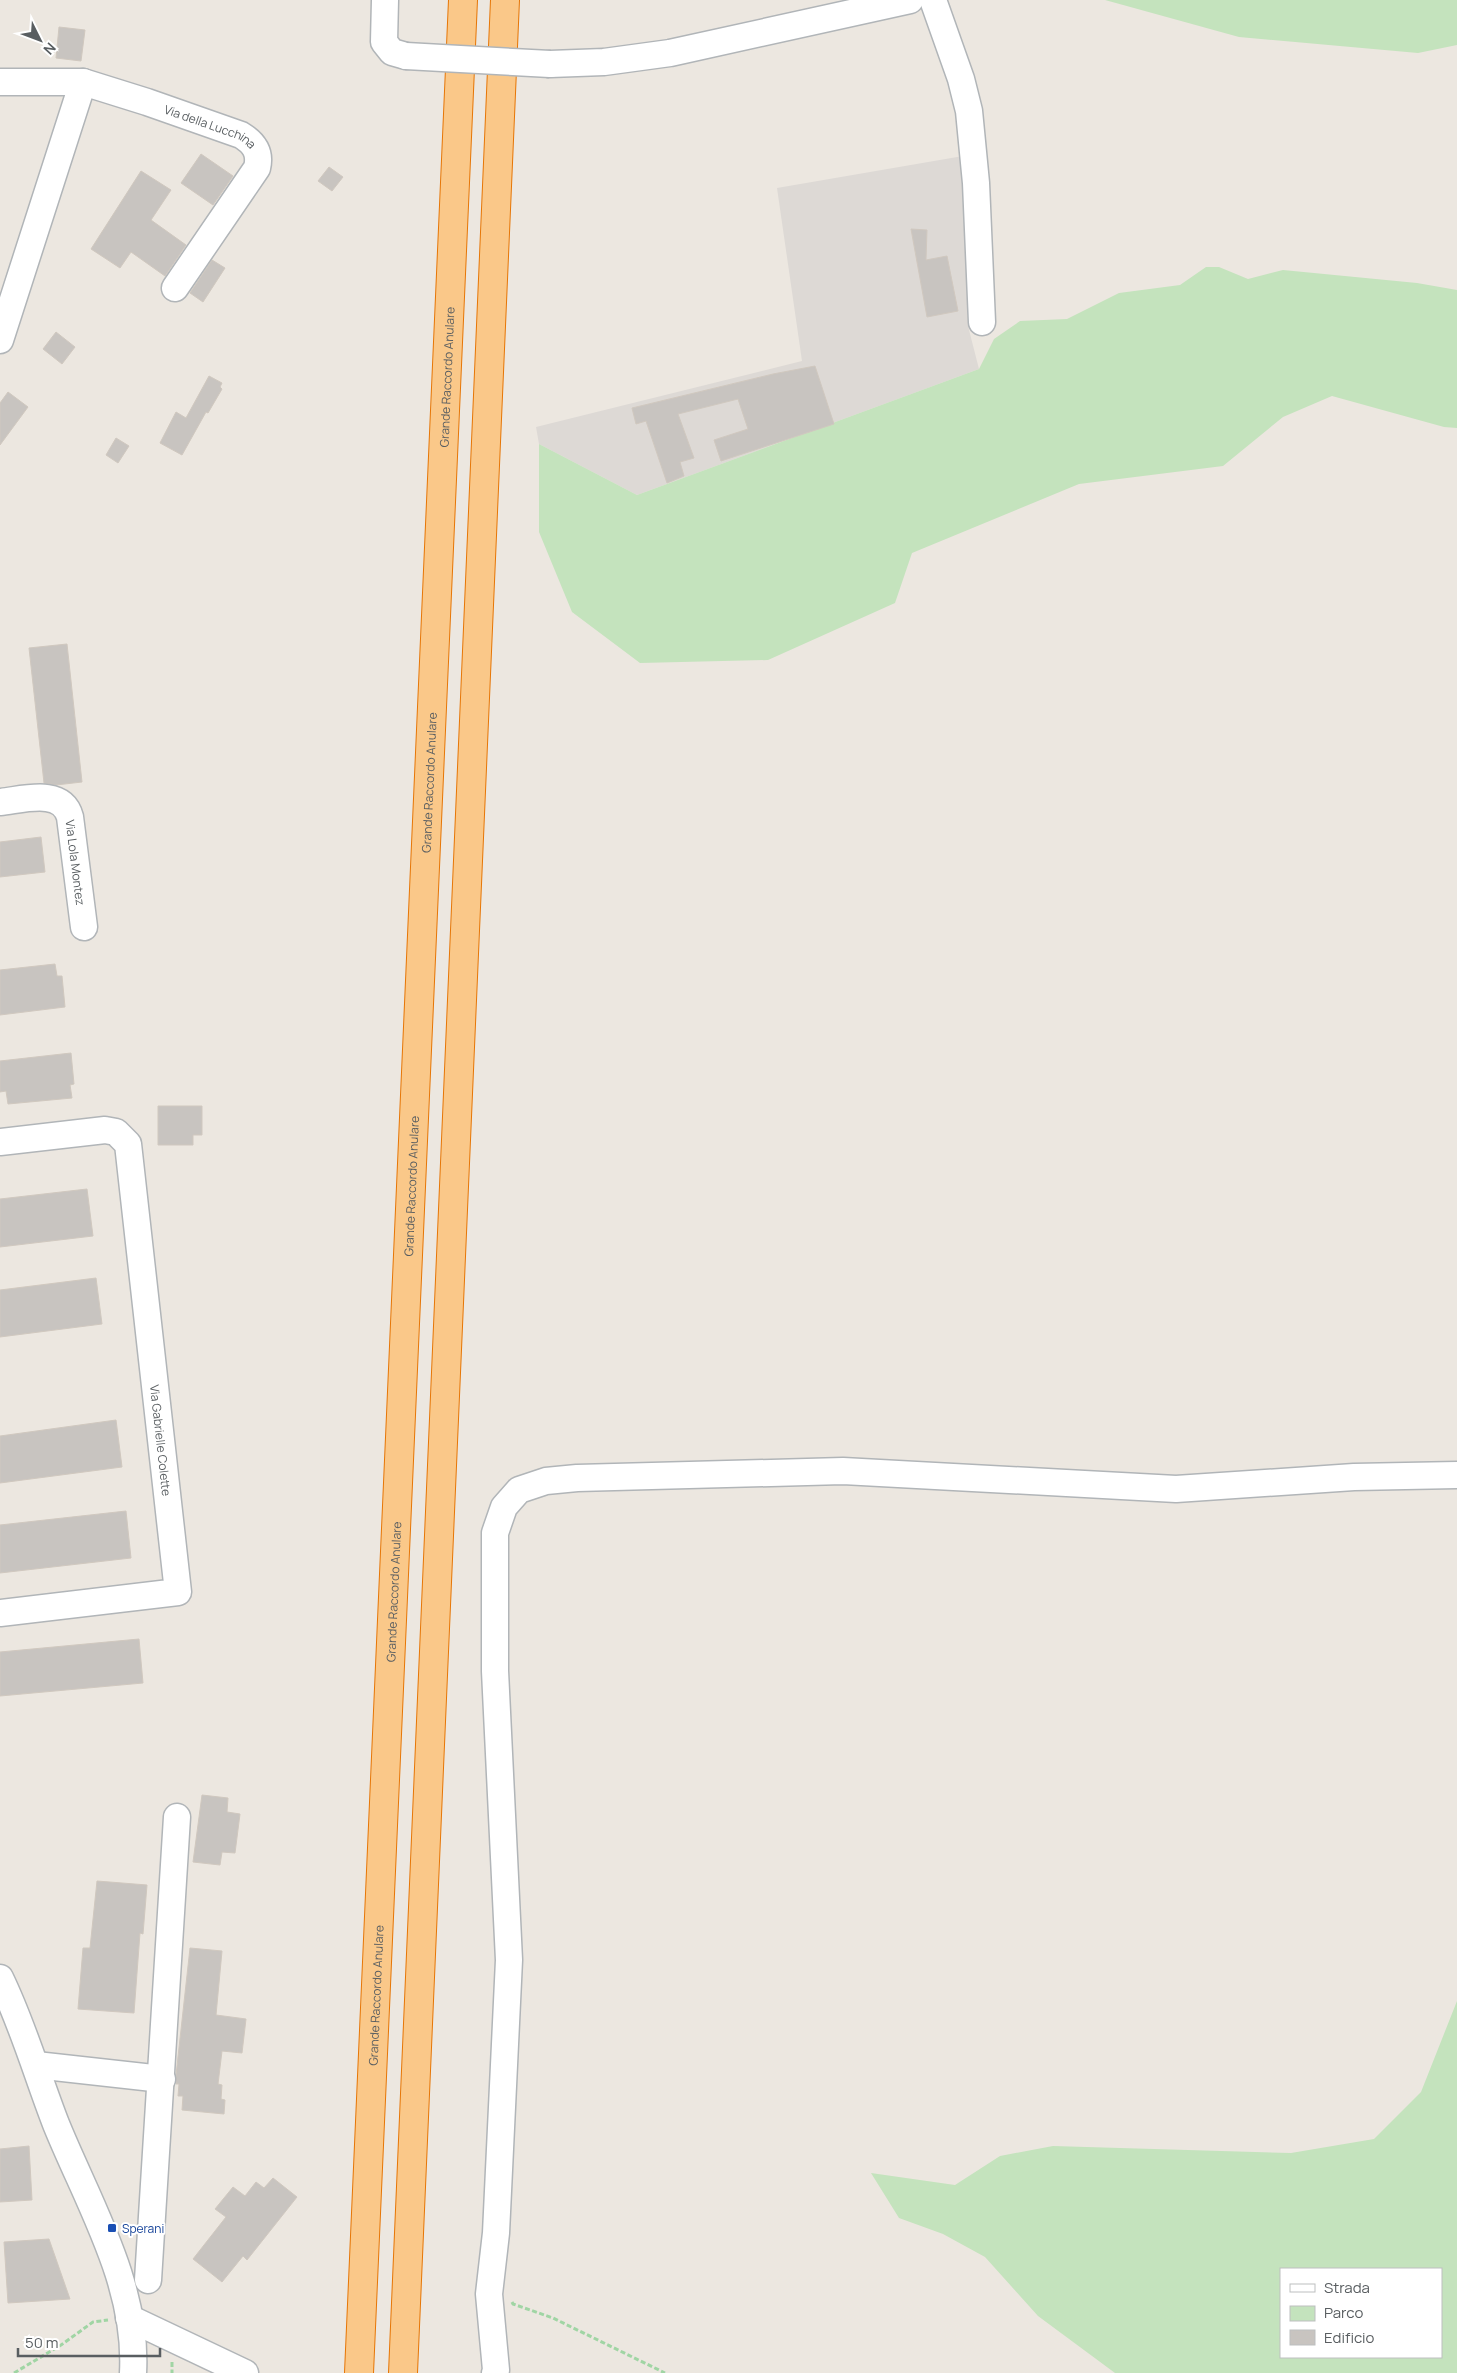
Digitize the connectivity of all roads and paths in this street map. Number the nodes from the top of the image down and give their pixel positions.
1 (385, 0) edge
2 (463, 0) edge
3 (505, 0) edge
4 (910, 0) edge
5 (933, 0) edge
6 (0, 82) edge
7 (83, 82) junction
8 (175, 288) dead end
9 (982, 322) dead end
10 (0, 340) edge
11 (0, 802) edge
12 (84, 927) dead end
13 (0, 1142) edge
14 (1457, 1475) edge
15 (0, 1613) edge
16 (178, 1817) dead end
17 (0, 1978) edge
18 (36, 2065) junction
19 (162, 2079) junction
20 (148, 2280) dead end
21 (511, 2297) dead end
22 (130, 2318) junction
23 (14, 2373) edge
24 (133, 2373) edge
25 (245, 2373) edge
26 (358, 2373) edge
27 (403, 2373) edge
28 (495, 2373) edge
29 (665, 2373) edge

1 - 4 street, bridge
2 - 26 highway, Grande Raccordo Anulare
3 - 27 highway
5 - 9 street
6 - 7 street, Via della Lucchina
7 - 8 street, Via della Lucchina
7 - 10 street
11 - 12 street, Via Lola Montez
13 - 15 street, Via Gabrielle Colette
14 - 28 street
16 - 19 street
17 - 18 street
18 - 19 street
18 - 22 street
19 - 20 street
21 - 29 path
22 - 23 path
22 - 24 street
22 - 25 street

